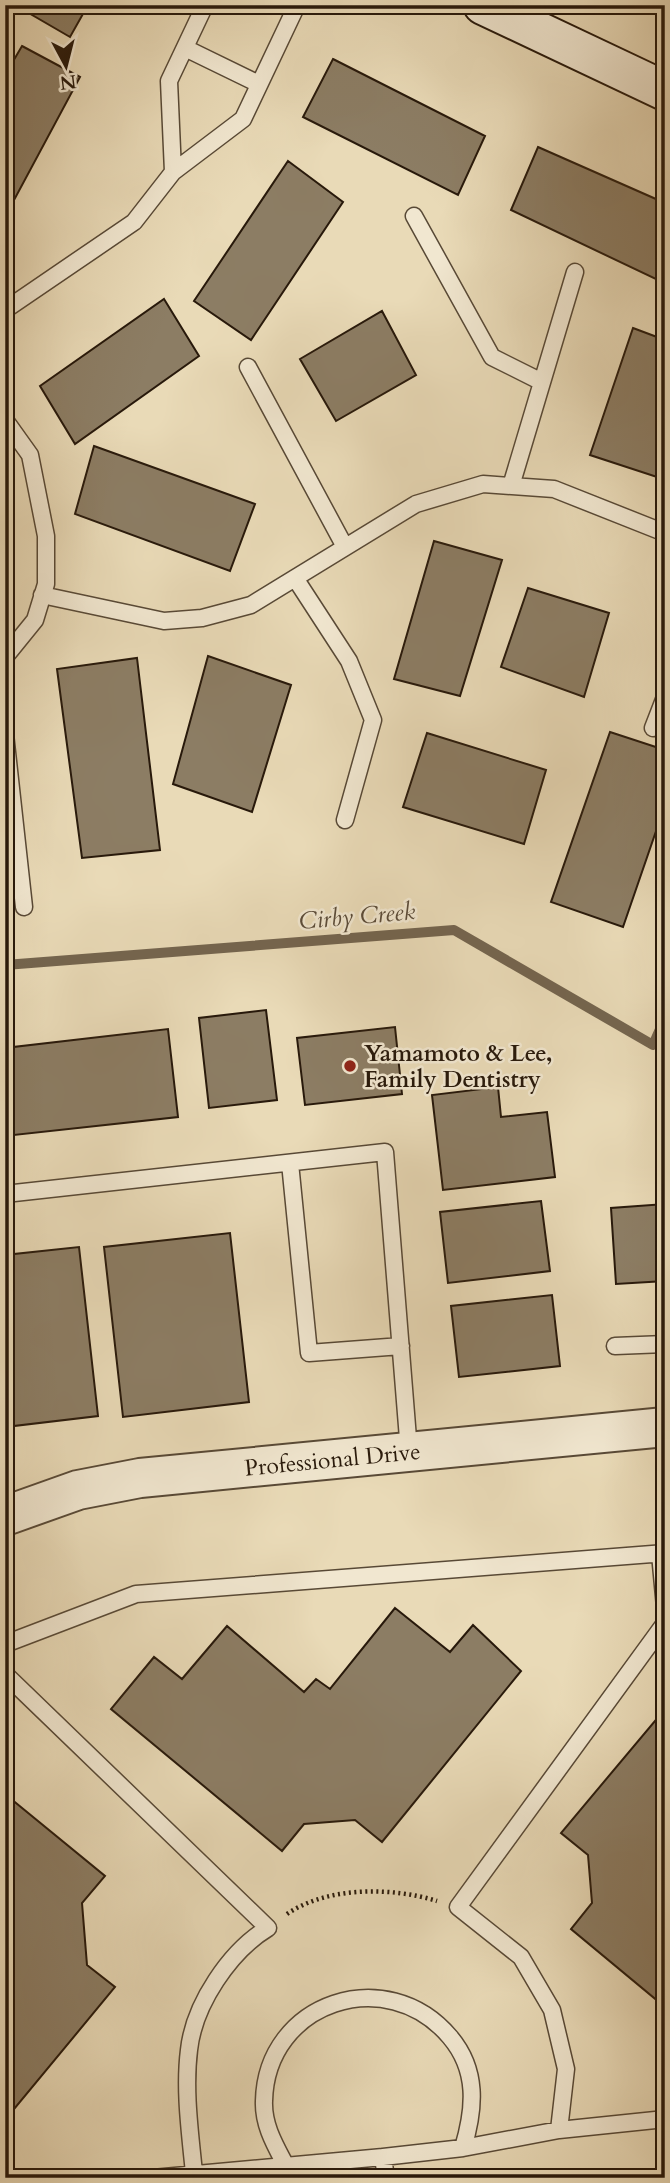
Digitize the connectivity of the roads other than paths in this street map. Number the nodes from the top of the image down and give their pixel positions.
1 (205, 5) edge
2 (297, 5) edge
3 (483, 5) edge
4 (185, 48) junction
5 (259, 84) junction
6 (665, 91) edge
7 (173, 172) junction
8 (414, 216) dead end
9 (575, 272) dead end
10 (5, 310) edge
11 (247, 367) dead end
12 (542, 382) junction
13 (5, 420) edge
14 (511, 486) junction
15 (665, 533) edge
16 (345, 547) junction
17 (295, 578) junction
18 (42, 595) junction
19 (5, 657) edge
20 (665, 697) edge
21 (653, 728) dead end
22 (5, 734) edge
23 (345, 820) dead end
24 (24, 906) dead end
25 (290, 1163) junction
26 (5, 1194) edge
27 (665, 1344) edge
28 (401, 1346) junction
29 (615, 1346) dead end
30 (665, 1427) edge
31 (409, 1451) junction
32 (5, 1516) edge
33 (662, 1553) edge
34 (665, 1607) edge
35 (665, 1623) edge
36 (5, 1644) edge
37 (5, 1674) edge
38 (665, 2119) edge
39 (559, 2130) junction
40 (463, 2148) junction
41 (383, 2157) junction
42 (286, 2166) junction
43 (194, 2173) junction
44 (153, 2178) edge
45 (386, 2178) edge

1 - 4 lane
2 - 5 lane
3 - 6 street
4 - 5 lane
4 - 7 lane
5 - 7 lane
7 - 10 lane
8 - 12 lane
9 - 12 lane
11 - 16 lane
12 - 14 lane
13 - 18 lane
14 - 15 lane
14 - 16 lane
16 - 17 lane
17 - 18 lane
17 - 23 lane
18 - 19 lane
20 - 21 lane
22 - 24 lane
25 - 26 lane
25 - 28 lane
25 - 28 lane
27 - 29 lane
28 - 31 lane
30 - 31 street, Professional Drive
31 - 32 street, Professional Drive
33 - 34 lane
33 - 36 lane
35 - 39 lane
37 - 43 lane
38 - 39 lane
39 - 40 lane
40 - 41 lane
40 - 42 lane
41 - 42 lane
41 - 45 lane
42 - 43 lane
43 - 44 lane

